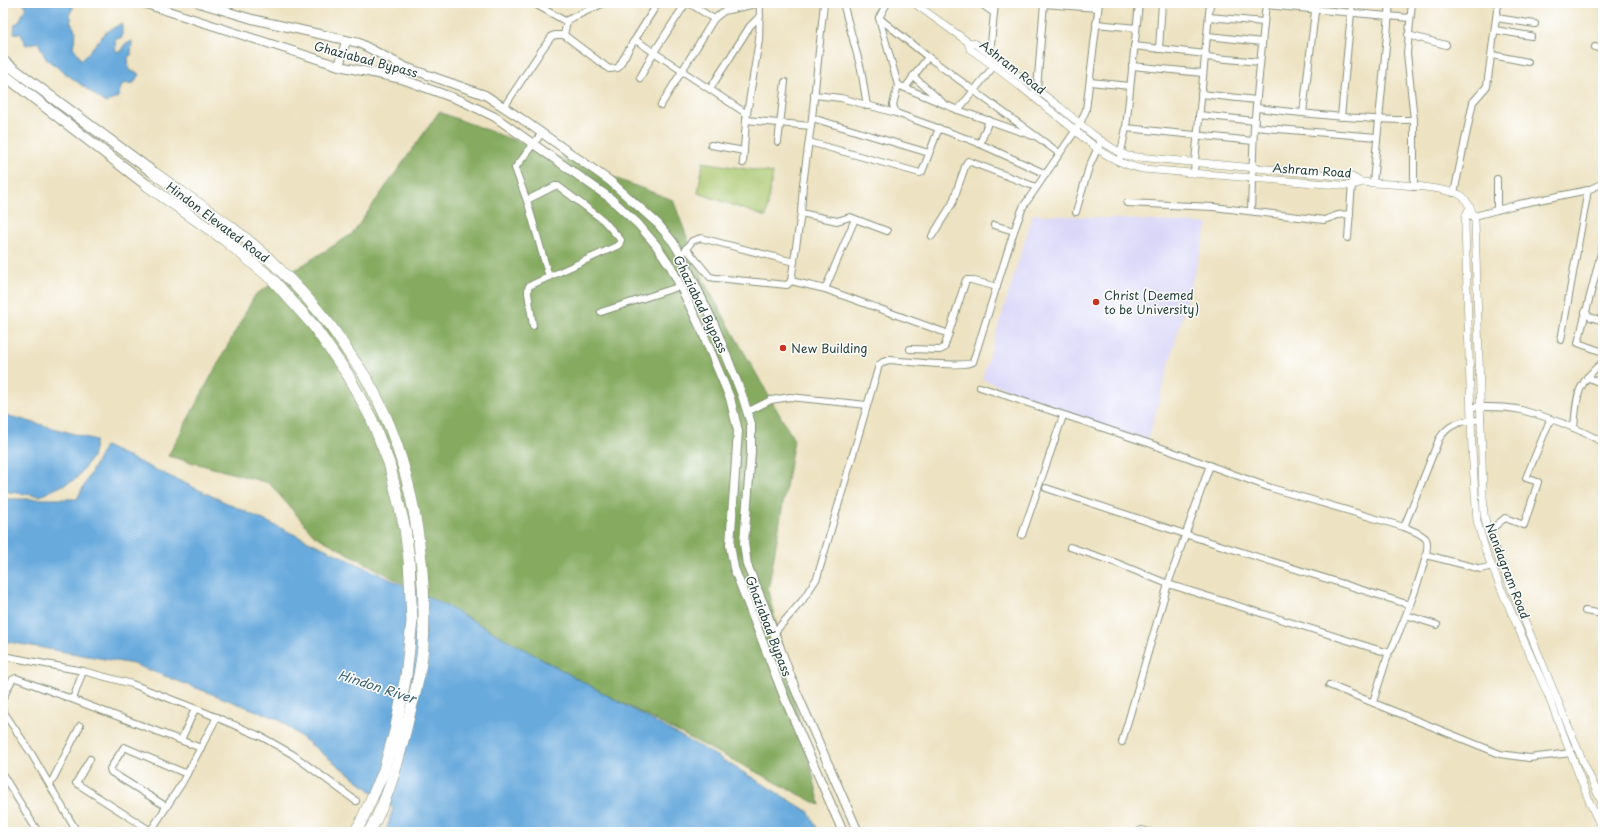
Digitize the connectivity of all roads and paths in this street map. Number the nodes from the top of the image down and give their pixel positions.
1 (143, 3) edge
2 (199, 3) edge
3 (533, 3) edge
4 (602, 3) edge
5 (688, 3) edge
6 (760, 3) edge
7 (824, 3) edge
8 (843, 3) edge
9 (887, 3) edge
10 (914, 3) edge
11 (980, 3) edge
12 (995, 3) edge
13 (1044, 3) edge
14 (1139, 3) edge
15 (1162, 3) edge
16 (1210, 3) edge
17 (1316, 3) edge
18 (1352, 3) edge
19 (1390, 3) edge
20 (1412, 3) edge
21 (1498, 3) edge
22 (1266, 4) edge
23 (213, 5) edge
24 (656, 6) dead end
25 (1098, 6) edge
26 (1316, 10) junction
27 (994, 13) junction
28 (1351, 13) junction
29 (760, 16) junction
30 (1209, 17) junction
31 (1389, 17) junction
32 (879, 18) junction
33 (1410, 18) junction
34 (1496, 18) junction
35 (714, 19) junction
36 (567, 21) junction
37 (1264, 22) junction
38 (1096, 24) junction
39 (1535, 24) dead end
40 (1136, 28) junction
41 (1495, 30) junction
42 (564, 35) junction
43 (1408, 35) junction
44 (1208, 36) junction
45 (1531, 36) dead end
46 (346, 41) junction
47 (634, 41) junction
48 (1262, 42) junction
49 (1446, 45) dead end
50 (1134, 46) junction
51 (1595, 47) dead end
52 (1158, 49) junction
53 (1603, 50) edge
54 (654, 52) junction
55 (1205, 55) junction
56 (1492, 55) junction
57 (928, 57) junction
58 (988, 57) junction
59 (3, 61) edge
60 (1260, 62) junction
61 (1528, 62) dead end
62 (339, 66) junction
63 (994, 66) junction
64 (1132, 66) junction
65 (681, 71) junction
66 (1204, 73) junction
67 (3, 74) edge
68 (913, 76) junction
69 (640, 78) dead end
70 (785, 82) dead end
71 (1090, 82) junction
72 (1130, 86) junction
73 (901, 87) junction
74 (710, 89) junction
75 (1037, 89) junction
76 (973, 91) junction
77 (1201, 94) junction
78 (814, 95) junction
79 (1032, 96) junction
80 (1256, 100) junction
81 (661, 105) dead end
82 (946, 105) junction
83 (866, 106) junction
84 (504, 107) junction
85 (1256, 108) junction
86 (958, 110) junction
87 (896, 113) junction
88 (1303, 113) junction
89 (1199, 115) junction
90 (747, 117) junction
91 (1341, 117) junction
92 (812, 118) junction
93 (989, 120) junction
94 (1378, 120) junction
95 (1414, 120) junction
96 (780, 123) junction
97 (1080, 124) junction
98 (1254, 124) junction
99 (811, 126) junction
100 (939, 128) junction
101 (1126, 128) junction
102 (1076, 130) junction
103 (542, 133) junction
104 (1033, 136) junction
105 (1198, 136) junction
106 (1377, 137) junction
107 (1101, 141) junction
108 (1253, 141) junction
109 (778, 142) dead end
110 (809, 142) junction
111 (534, 144) junction
112 (980, 144) junction
113 (711, 145) dead end
114 (1098, 149) junction
115 (744, 151) junction
116 (929, 153) junction
117 (1059, 153) junction
118 (1121, 153) junction
119 (1119, 162) junction
120 (743, 163) dead end
121 (1195, 163) junction
122 (1253, 168) junction
123 (1194, 172) junction
124 (154, 173) joint
125 (1046, 174) junction
126 (1253, 177) junction
127 (1352, 177) junction
128 (1496, 179) dead end
129 (1361, 182) junction
130 (1373, 183) junction
131 (148, 186) joint
132 (1352, 186) junction
133 (1601, 186) edge
134 (1036, 187) junction
135 (1414, 187) junction
136 (1588, 190) junction
137 (1454, 193) junction
138 (526, 200) junction
139 (1127, 204) dead end
140 (1470, 208) junction
141 (1251, 210) junction
142 (1497, 210) junction
143 (1076, 212) dead end
144 (801, 213) junction
145 (1350, 214) junction
146 (1474, 216) junction
147 (1465, 218) junction
148 (855, 219) junction
149 (994, 226) dead end
150 (887, 231) dead end
151 (1014, 231) junction
152 (932, 236) dead end
153 (1348, 238) dead end
154 (1603, 245) edge
155 (684, 252) junction
156 (794, 262) junction
157 (549, 277) junction
158 (791, 282) junction
159 (680, 286) junction
160 (997, 287) junction
161 (825, 289) junction
162 (601, 312) dead end
163 (1585, 312) junction
164 (1468, 314) junction
165 (1478, 314) junction
166 (1603, 321) edge
167 (533, 326) dead end
168 (949, 334) junction
169 (1561, 340) dead end
170 (910, 349) dead end
171 (1603, 352) edge
172 (1603, 362) edge
173 (1586, 377) junction
174 (1603, 384) edge
175 (980, 387) dead end
176 (867, 405) junction
177 (1472, 407) junction
178 (1481, 407) junction
179 (747, 412) junction
180 (1063, 416) junction
181 (1472, 420) junction
182 (1481, 420) junction
183 (1550, 420) junction
184 (1574, 428) junction
185 (1603, 442) edge
186 (1210, 465) junction
187 (1046, 488) dead end
188 (1404, 528) junction
189 (1488, 532) junction
190 (1186, 534) junction
191 (1022, 535) dead end
192 (1070, 547) dead end
193 (1426, 555) junction
194 (1501, 565) junction
195 (1492, 566) junction
196 (1168, 584) junction
197 (1410, 605) junction
198 (1585, 611) dead end
199 (1603, 614) edge
200 (1406, 615) junction
201 (1437, 625) dead end
202 (774, 633) junction
203 (1536, 647) junction
204 (1528, 650) junction
205 (1389, 652) junction
206 (3, 656) edge
207 (83, 670) junction
208 (1329, 685) dead end
209 (3, 698) edge
210 (73, 699) junction
211 (1372, 702) junction
212 (1555, 703) junction
213 (195, 708) junction
214 (3, 711) edge
215 (217, 717) junction
216 (80, 726) dead end
217 (181, 740) junction
218 (1122, 742) dead end
219 (201, 748) junction
220 (1571, 753) junction
221 (90, 759) dead end
222 (187, 774) junction
223 (3, 776) edge
224 (50, 785) junction
225 (1595, 787) junction
226 (1603, 789) edge
227 (356, 801) dead end
228 (1603, 805) edge
229 (167, 807) junction
230 (150, 831) edge
231 (1603, 831) edge
232 (38, 832) edge
233 (77, 832) edge
234 (355, 832) edge
235 (369, 832) edge
236 (843, 832) edge
237 (858, 832) edge
238 (1138, 832) edge
239 (1149, 832) edge

1 - 62 main road, Ghaziabad Bypass
2 - 23 main road, Ghaziabad Bypass
3 - 36 street
4 - 36 street
5 - 35 street
5 - 54 street
6 - 29 street
6 - 35 street
7 - 78 street
8 - 83 street
9 - 32 street
10 - 58 street, Ashram Road
11 - 27 street
12 - 27 street
13 - 25 street
13 - 75 street
14 - 40 street
15 - 52 street
16 - 30 street
17 - 26 street
18 - 28 street
19 - 31 street
20 - 33 street
21 - 34 street
22 - 26 street
22 - 37 street
23 - 46 main road, Ghaziabad Bypass
24 - 47 street
25 - 38 street
26 - 28 street
26 - 88 street
27 - 58 street
28 - 31 street
28 - 91 street
29 - 74 street
29 - 90 street
30 - 37 street
30 - 44 street
31 - 33 street
31 - 94 street
32 - 57 street
32 - 73 street
33 - 43 street
34 - 39 street
34 - 41 street
35 - 65 street
36 - 42 street
37 - 48 street
38 - 40 street
38 - 71 street
40 - 50 street
41 - 45 street
41 - 56 street
42 - 47 street
42 - 84 street
43 - 49 street
43 - 95 street
44 - 48 street
44 - 55 street
46 - 62 main road
46 - 84 main road, Ghaziabad Bypass
47 - 54 street
48 - 60 street
50 - 52 street
50 - 64 street
51 - 53 street
52 - 55 street
54 - 65 street
54 - 69 street
55 - 60 street
55 - 66 street
56 - 61 street
56 - 137 street
57 - 68 street
57 - 76 street
58 - 63 street, Ashram Road
58 - 75 street, Ashram Road
59 - 124 highway
60 - 80 street
62 - 111 main road, Ghaziabad Bypass
63 - 76 street
63 - 79 street, Ashram Road
64 - 66 street
64 - 72 street
65 - 74 street
65 - 81 street
66 - 77 street
67 - 131 highway
68 - 73 street
68 - 82 street
70 - 96 street
71 - 72 street
71 - 97 street
72 - 101 street
73 - 82 street
73 - 87 street
74 - 90 street
75 - 79 street
75 - 97 street, Ashram Road
76 - 86 street
76 - 104 street
77 - 80 street
77 - 89 street
78 - 83 street
78 - 92 street
79 - 102 street, Ashram Road
80 - 85 street
82 - 86 street
83 - 87 street
84 - 103 main road, Ghaziabad Bypass
85 - 88 street
85 - 98 street
86 - 93 street
87 - 100 street
88 - 91 street
89 - 98 street
89 - 105 street
90 - 96 street
90 - 115 street
91 - 94 street
92 - 99 street
92 - 116 street
93 - 104 street
93 - 112 street
94 - 95 street
94 - 106 street
95 - 135 street
96 - 99 street
96 - 109 street
97 - 102 street
97 - 107 street, Ashram Road
98 - 106 street
98 - 108 street
99 - 110 street
100 - 112 street
100 - 116 street
101 - 105 street
101 - 118 street
102 - 114 street, Ashram Road
102 - 117 street
103 - 111 street
103 - 155 main road, Ghaziabad Bypass
104 - 117 street
105 - 108 street
105 - 121 street
106 - 130 street
107 - 114 street
107 - 118 street, Ashram Road
108 - 122 street
110 - 116 street
110 - 144 street
111 - 138 street
111 - 159 main road, Ghaziabad Bypass
112 - 125 street
113 - 115 street
114 - 119 street, Ashram Road
114 - 143 street
115 - 120 street
117 - 125 street
118 - 119 street
118 - 121 street, Ashram Road
119 - 123 street, Ashram Road
121 - 122 street, Ashram Road
121 - 123 street
122 - 126 street
122 - 127 street, Ashram Road
123 - 126 street, Ashram Road
124 - 235 highway, Hindon Elevated Road
125 - 134 street
126 - 132 street, Ashram Road
126 - 141 street
127 - 129 street, Ashram Road
127 - 132 street
128 - 142 street
129 - 130 street
129 - 132 street, Ashram Road
130 - 135 street
131 - 234 highway, Hindon Elevated Road
132 - 145 street
133 - 136 street
134 - 151 street
134 - 152 street
135 - 137 street
136 - 142 street
136 - 169 street
137 - 140 street, Nandagram Road
138 - 157 street
138 - 157 street
139 - 141 street
140 - 146 street, Nandagram Road
140 - 147 street, Nandagram Road
141 - 145 street
142 - 146 street
144 - 148 street
144 - 156 street
145 - 153 street
146 - 147 street
146 - 165 street, Nandagram Road
147 - 164 street, Nandagram Road
148 - 150 street
148 - 161 street
149 - 151 street
151 - 160 street
154 - 163 street
155 - 156 street
155 - 158 street
155 - 179 main road, Ghaziabad Bypass
156 - 158 street
157 - 167 street
158 - 161 street
159 - 162 street
159 - 236 main road, Ghaziabad Bypass
160 - 168 street
160 - 176 street
161 - 168 street
163 - 166 street
163 - 171 street
164 - 165 street
164 - 177 street, Nandagram Road
165 - 178 street, Nandagram Road
168 - 170 street
172 - 173 street
173 - 174 street
173 - 184 street
175 - 180 street
176 - 179 street
176 - 202 street
177 - 178 street
177 - 181 street, Nandagram Road
178 - 182 street, Nandagram Road
178 - 183 street
179 - 202 main road, Ghaziabad Bypass
180 - 186 street
180 - 191 street
181 - 182 street
181 - 188 street
181 - 195 street, Nandagram Road
182 - 189 street, Nandagram Road
183 - 184 street
183 - 189 street
184 - 185 street
186 - 188 street
186 - 190 street
187 - 190 street
188 - 193 street
189 - 194 street, Nandagram Road
190 - 196 street
190 - 197 street
192 - 196 street
193 - 195 street
193 - 197 street
194 - 195 street
194 - 203 street, Nandagram Road
195 - 204 street, Nandagram Road
196 - 205 street
196 - 218 street
197 - 200 street
198 - 199 street
200 - 201 street
200 - 205 street
202 - 237 main road, Ghaziabad Bypass
203 - 204 street
203 - 212 street, Nandagram Road
204 - 212 street, Nandagram Road
205 - 211 street
206 - 207 street
207 - 210 street
207 - 213 street
208 - 211 street
209 - 210 street
210 - 217 street
211 - 220 street
212 - 220 street, Nandagram Road
212 - 225 street, Nandagram Road
213 - 215 street
213 - 217 street
214 - 224 street
215 - 219 street
215 - 227 street
216 - 224 street
217 - 219 street
219 - 222 street
220 - 231 street, Nandagram Road
221 - 230 street
222 - 229 street
222 - 229 street
223 - 232 street
224 - 233 street
225 - 226 street
225 - 228 street, Nandagram Road
229 - 230 street
238 - 239 street

